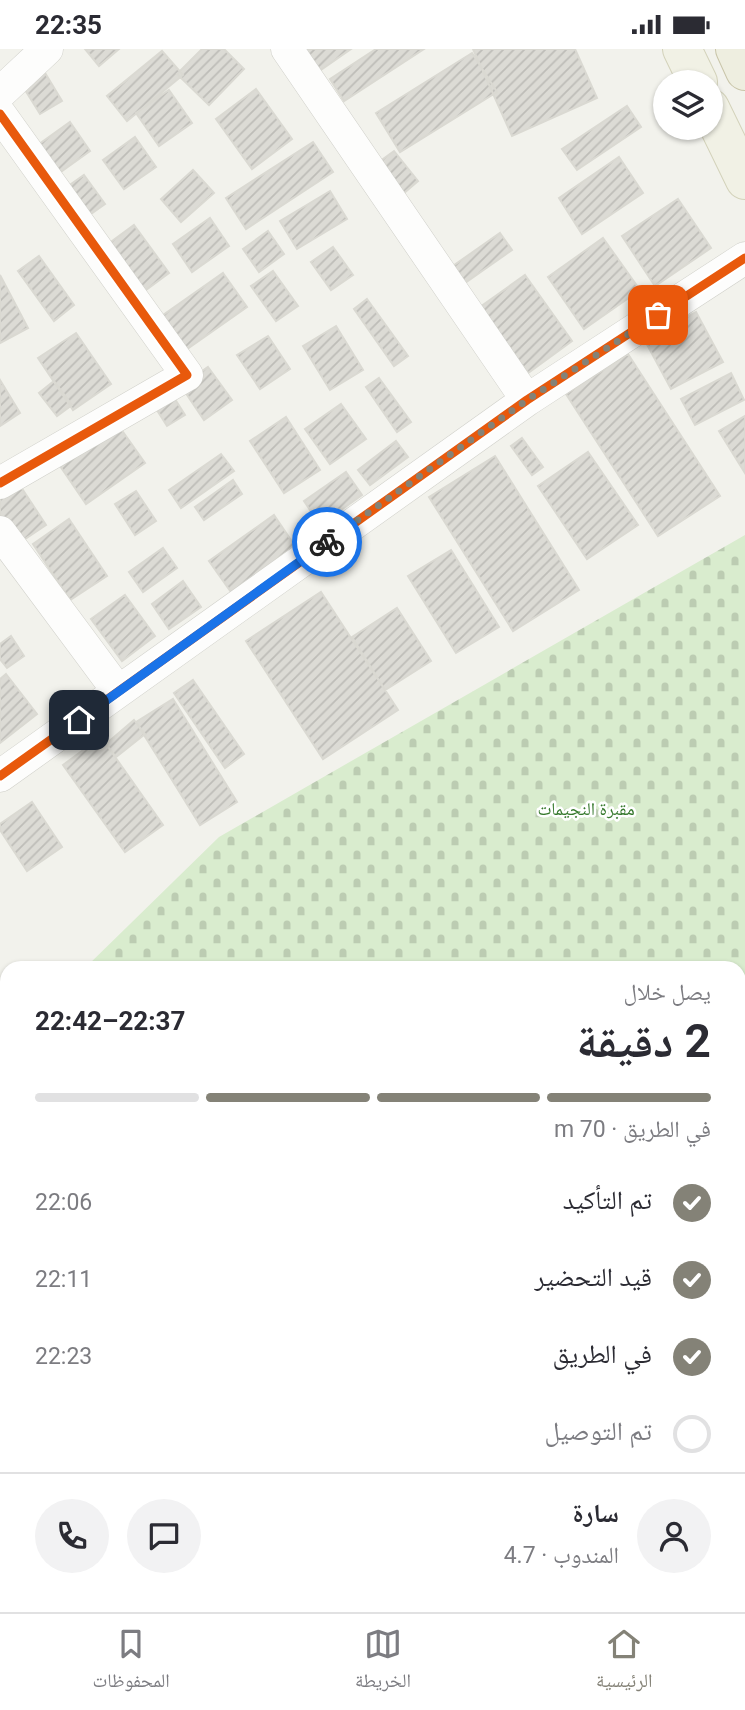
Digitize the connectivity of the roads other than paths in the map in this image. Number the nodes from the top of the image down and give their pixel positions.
1 (47, 49) edge
2 (287, 49) edge
3 (682, 49) edge
4 (734, 49) edge
5 (692, 70) edge
6 (745, 71) edge
7 (0, 93) edge
8 (0, 114) edge
9 (723, 135) edge
10 (745, 180) edge
11 (745, 258) edge
12 (527, 400) junction
13 (0, 484) edge
14 (0, 532) edge
15 (118, 691) junction
16 (0, 776) edge

1 - 7 street
2 - 12 street
3 - 5 main road
4 - 6 highway
8 - 13 street
9 - 10 main road
11 - 12 street
12 - 15 street
14 - 15 street
15 - 16 street

